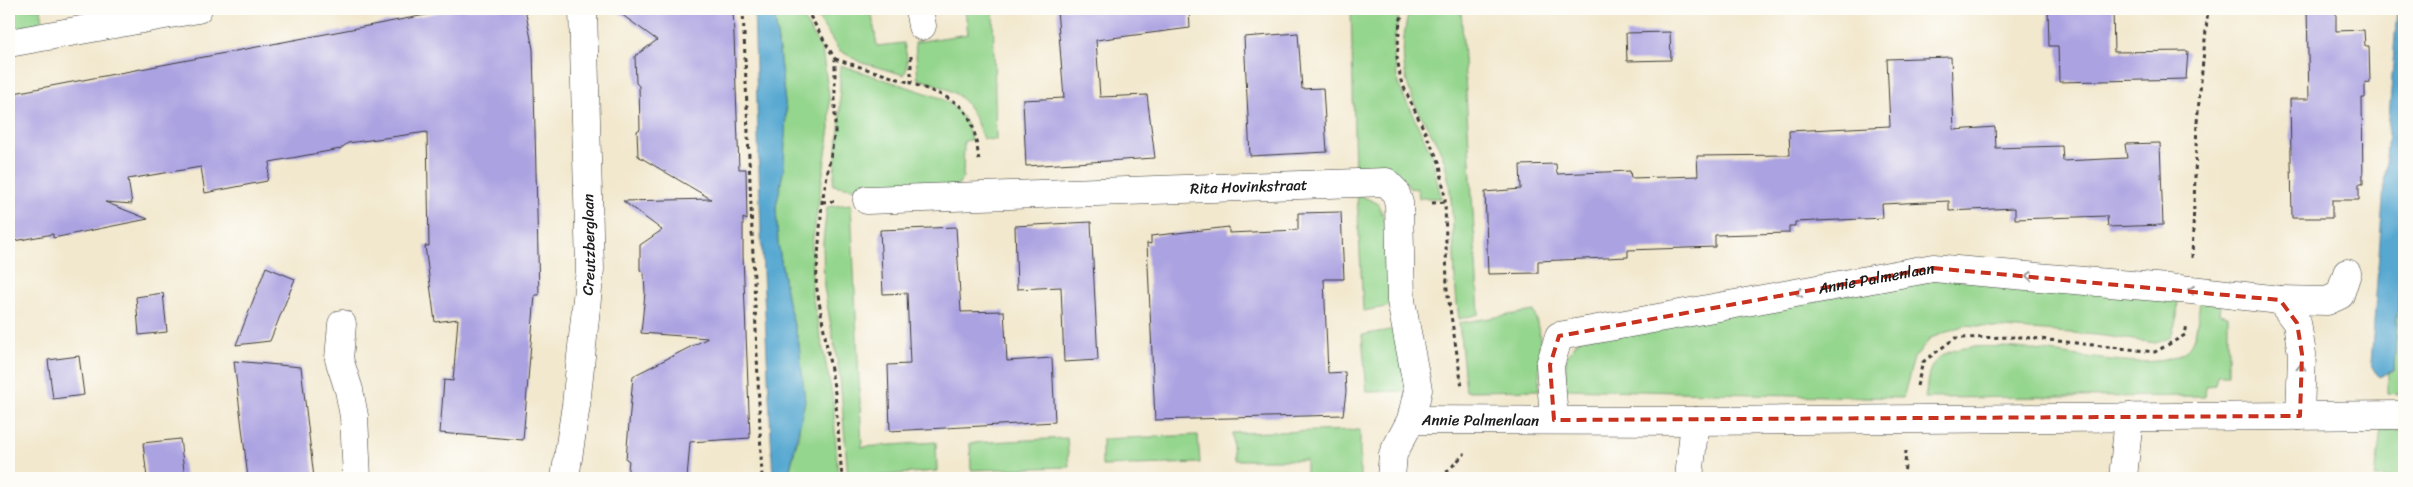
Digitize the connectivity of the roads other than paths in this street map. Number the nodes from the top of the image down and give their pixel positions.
1 (198, 9) edge
2 (583, 9) edge
3 (9, 43) edge
4 (868, 200) dead end
5 (2347, 273) dead end
6 (2280, 300) junction
7 (342, 324) dead end
8 (2404, 415) edge
9 (2300, 416) junction
10 (2129, 417) junction
11 (1411, 420) junction
12 (1554, 420) junction
13 (1695, 421) junction
14 (357, 478) edge
15 (565, 478) edge
16 (1391, 478) edge
17 (1689, 478) edge
18 (2123, 478) edge

1 - 3 street
2 - 15 street, Creutzberglaan
4 - 11 street, Rita Hovinkstraat
5 - 6 street, Annie Palmenlaan
9 -> 6 street
6 -> 12 street, Annie Palmenlaan
7 - 14 street
8 - 9 street, Annie Palmenlaan
9 - 10 street, Annie Palmenlaan
10 - 13 street, Annie Palmenlaan
10 - 18 street
11 - 12 street, Annie Palmenlaan
11 - 16 street, Annie Palmenlaan
12 - 13 street, Annie Palmenlaan
13 - 17 street

